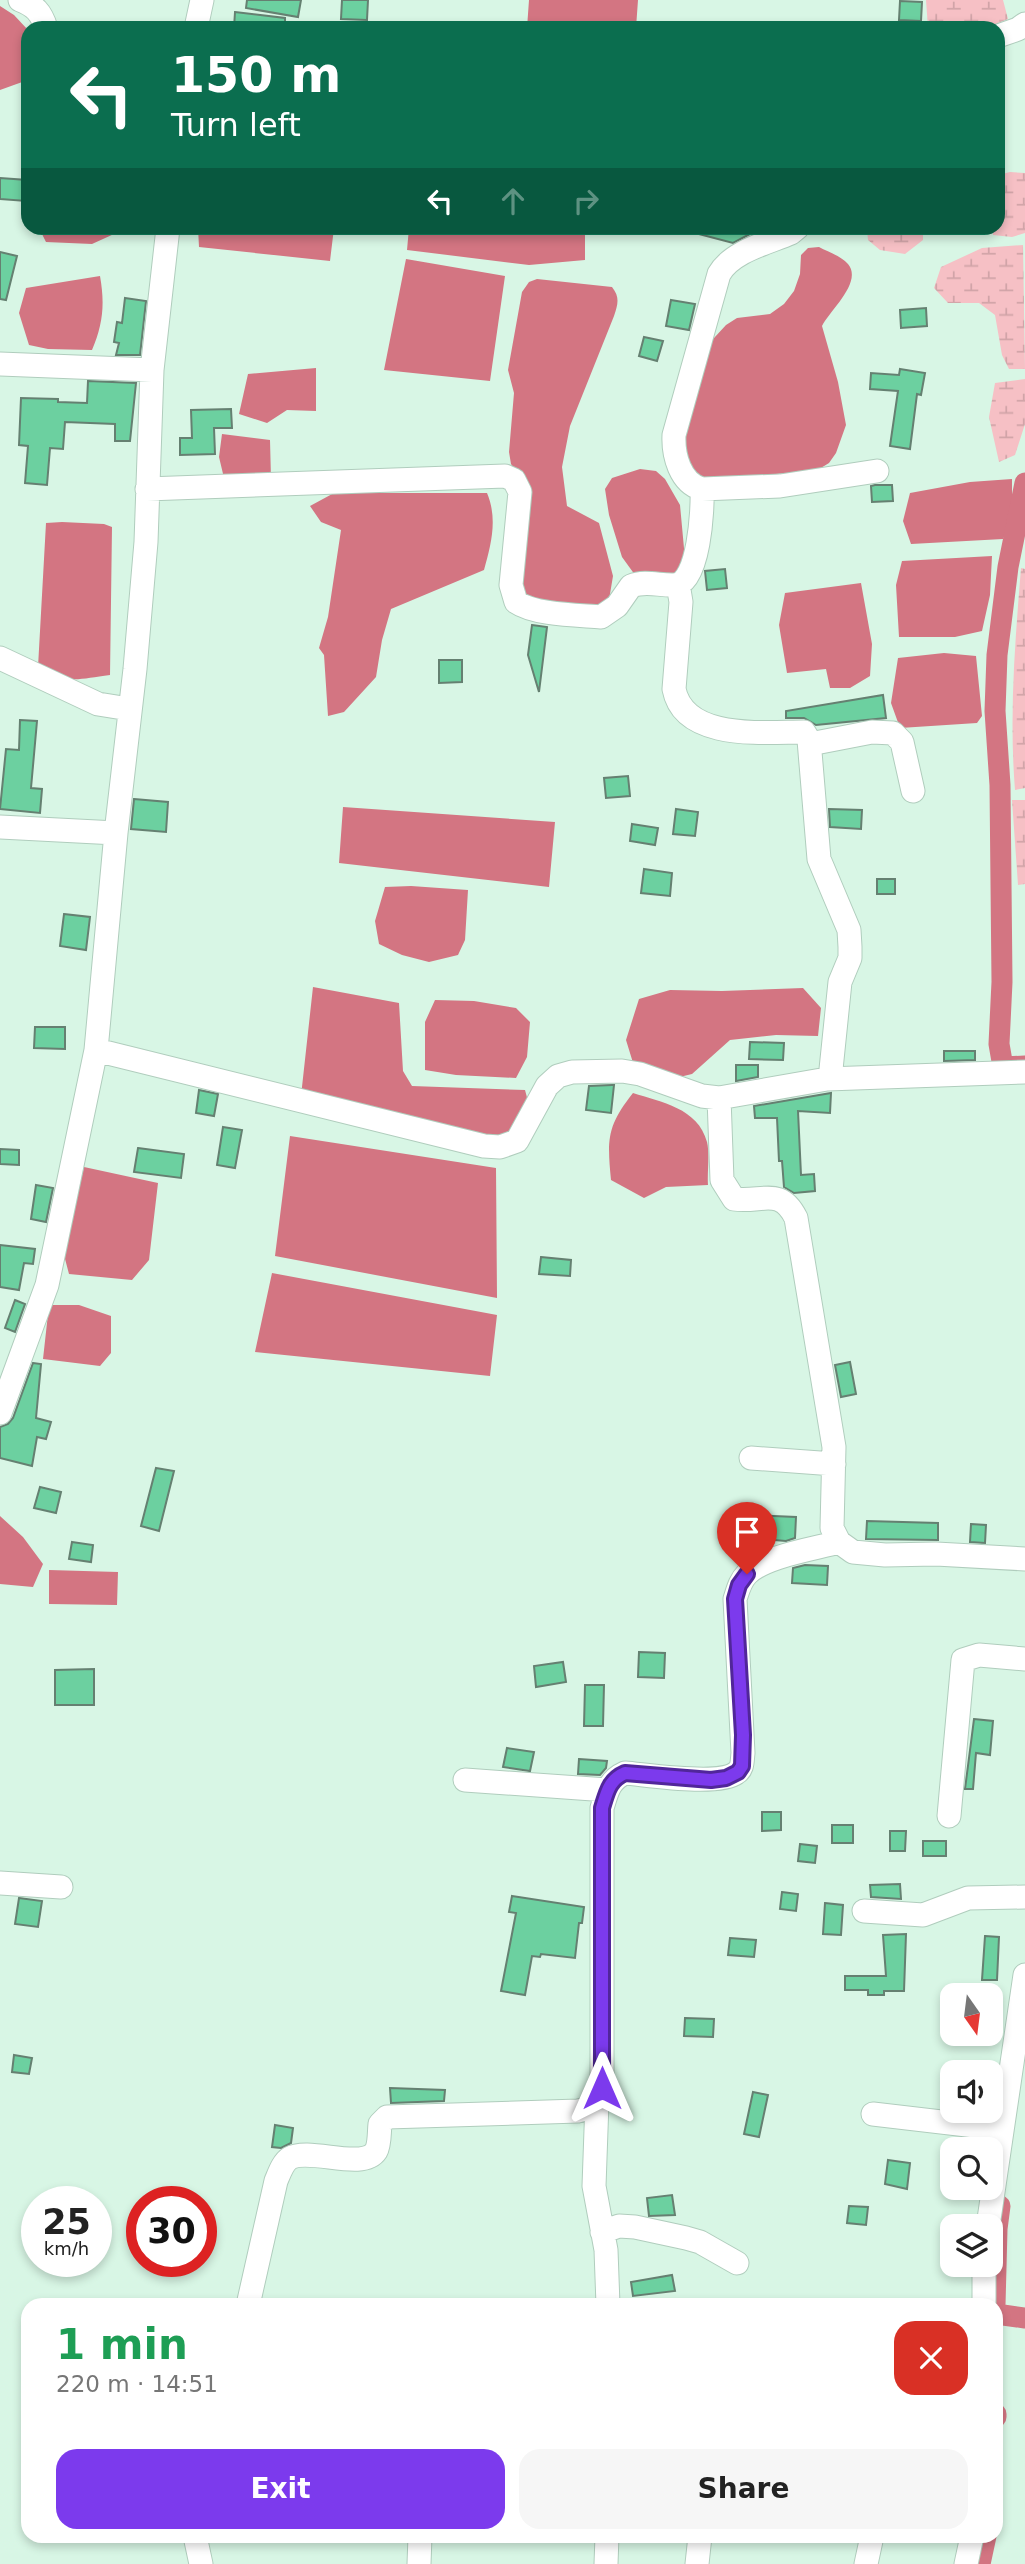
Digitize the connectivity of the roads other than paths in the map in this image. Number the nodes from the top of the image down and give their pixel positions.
1 (20, 0) edge
2 (202, 0) edge
3 (44, 21) edge
4 (198, 21) edge
5 (1025, 24) edge
6 (1005, 34) edge
7 (167, 235) edge
8 (786, 235) edge
9 (0, 364) edge
10 (152, 370) junction
11 (877, 471) dead end
12 (147, 489) junction
13 (702, 489) junction
14 (678, 584) junction
15 (0, 658) edge
16 (130, 709) junction
17 (810, 744) junction
18 (913, 790) dead end
19 (0, 827) edge
20 (116, 833) junction
21 (96, 1050) junction
22 (1025, 1072) edge
23 (830, 1079) junction
24 (719, 1098) junction
25 (0, 1413) edge
26 (751, 1458) dead end
27 (834, 1464) junction
28 (839, 1542) junction
29 (1025, 1559) edge
30 (1025, 1659) edge
31 (465, 1780) dead end
32 (607, 1790) junction
33 (949, 1816) dead end
34 (0, 1883) edge
35 (61, 1887) dead end
36 (1025, 1897) edge
37 (864, 1911) dead end
38 (1025, 1975) edge
39 (597, 2102) junction
40 (873, 2114) dead end
41 (1001, 2129) junction
42 (990, 2214) edge
43 (602, 2232) junction
44 (737, 2263) dead end
45 (984, 2277) edge
46 (250, 2298) edge
47 (608, 2298) edge
48 (984, 2298) edge
49 (196, 2543) edge
50 (419, 2543) edge
51 (607, 2543) edge
52 (699, 2543) edge
53 (870, 2543) edge
54 (970, 2543) edge
55 (201, 2564) edge
56 (419, 2564) edge
57 (606, 2564) edge
58 (697, 2564) edge
59 (866, 2564) edge
60 (966, 2564) edge

1 - 3 street
2 - 4 street
5 - 6 street
7 - 10 street
8 - 13 street
9 - 10 street
10 - 12 street
11 - 13 street
12 - 14 street
12 - 16 street
13 - 14 street
14 - 17 street
15 - 16 street
16 - 20 street
17 - 18 street
17 - 23 street
19 - 20 street
20 - 21 street
21 - 24 street
21 - 25 street
22 - 23 street
23 - 24 street
24 - 27 street
26 - 27 street
27 - 28 street
28 - 29 street
28 - 32 street
30 - 33 street
31 - 32 street
32 - 39 street
34 - 35 street
36 - 37 street
38 - 41 street
39 - 43 street
39 - 46 street
40 - 41 street
41 - 42 street
43 - 44 street
43 - 47 street
45 - 48 street
49 - 55 street
50 - 56 street
51 - 57 street
52 - 58 street
53 - 59 street
54 - 60 street

